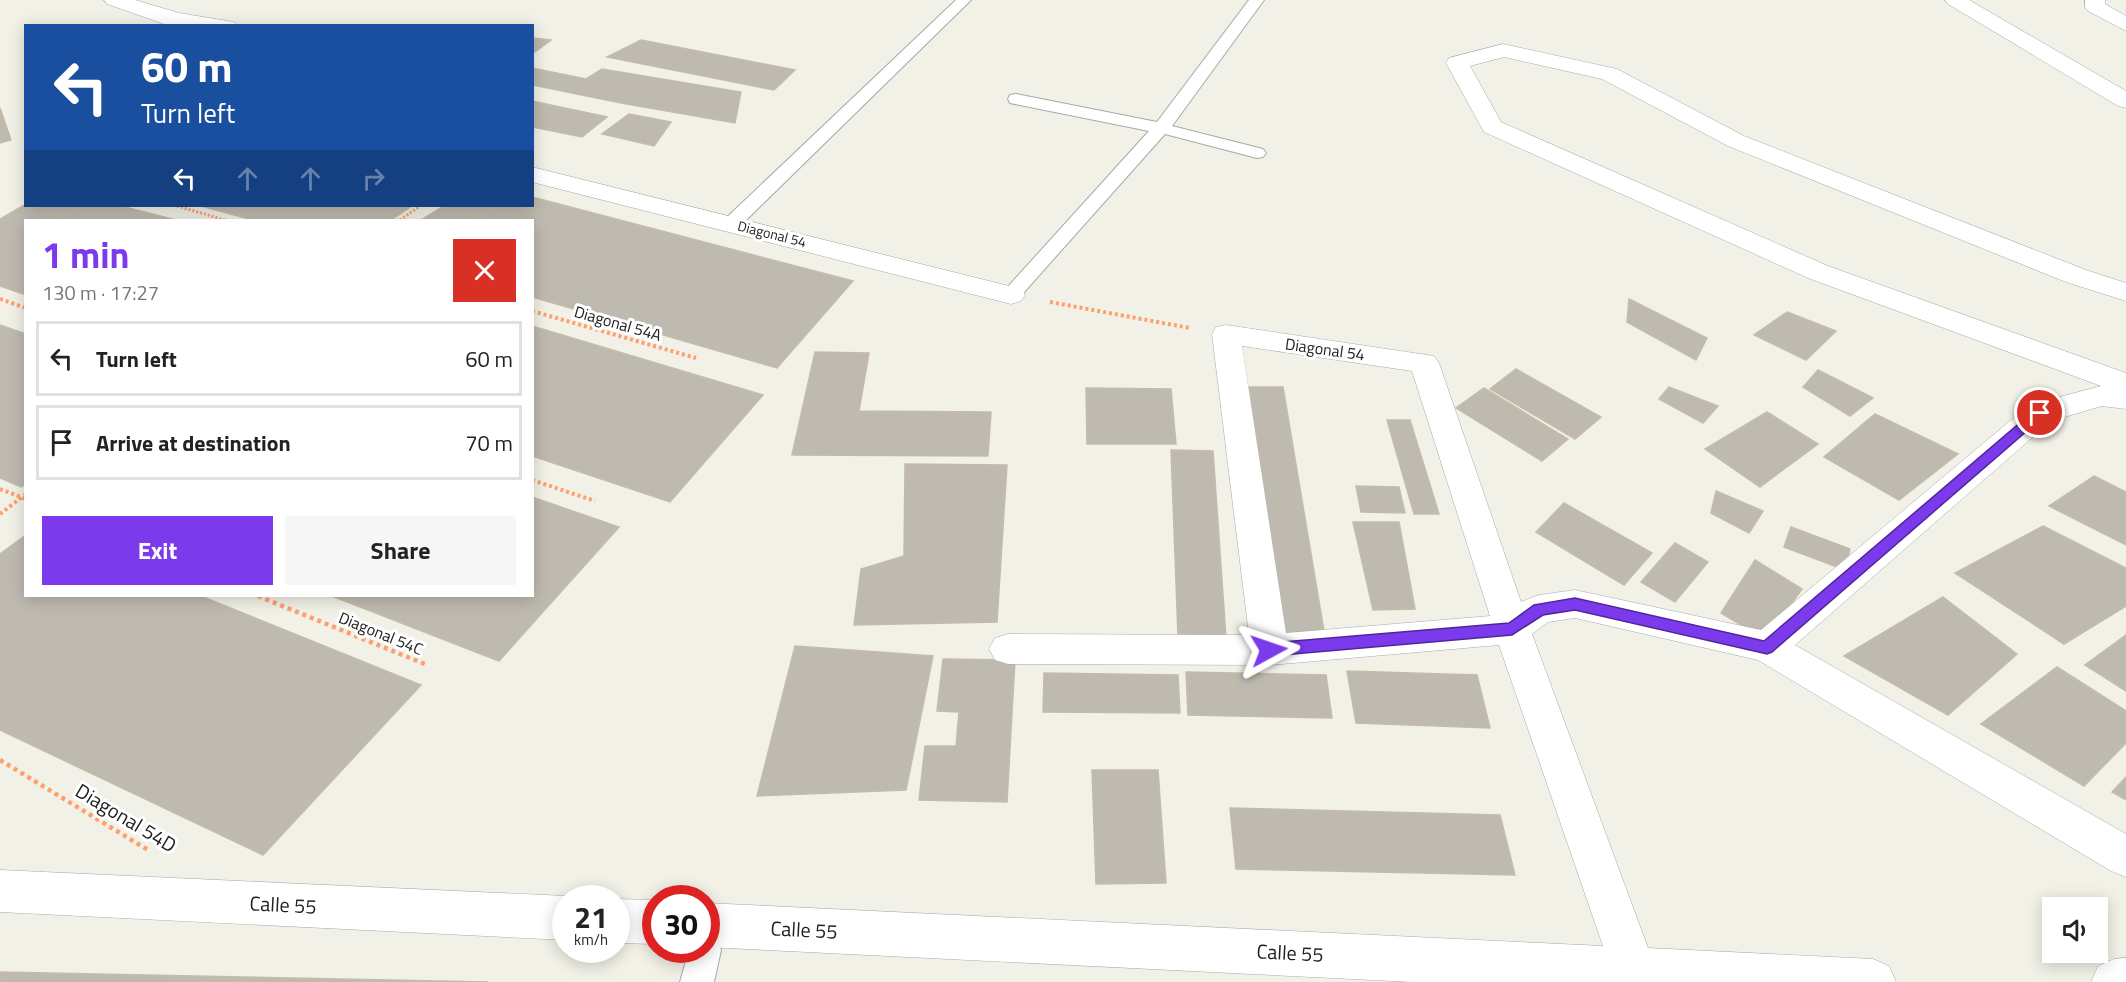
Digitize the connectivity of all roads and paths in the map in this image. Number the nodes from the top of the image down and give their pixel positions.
1 (114, 0) edge
2 (964, 0) edge
3 (1257, 0) edge
4 (1955, 0) edge
5 (2095, 0) edge
6 (179, 22) edge
7 (203, 24) edge
8 (2126, 26) edge
9 (1017, 99) dead end
10 (2126, 101) edge
11 (1161, 128) junction
12 (1257, 153) dead end
13 (534, 175) edge
14 (180, 207) edge
15 (419, 207) edge
16 (222, 219) edge
17 (401, 219) edge
18 (731, 224) junction
19 (2126, 292) edge
20 (1011, 295) junction
21 (0, 299) edge
22 (24, 307) edge
23 (534, 312) edge
24 (1226, 334) junction
25 (696, 358) dead end
26 (2126, 384) edge
27 (2126, 399) edge
28 (534, 481) edge
29 (0, 489) edge
30 (24, 497) edge
31 (595, 501) dead end
32 (0, 514) edge
33 (260, 597) edge
34 (1512, 629) junction
35 (1767, 647) junction
36 (1008, 649) dead end
37 (1269, 650) junction
38 (427, 665) dead end
39 (0, 760) edge
40 (154, 853) dead end
41 (2126, 856) edge
42 (0, 891) edge
43 (552, 917) edge
44 (720, 936) edge
45 (701, 963) edge
46 (1634, 971) junction
47 (2126, 981) edge
48 (697, 982) edge
49 (1873, 982) edge
50 (2114, 982) edge

1 - 6 street
2 - 18 lane
3 - 11 lane
4 - 10 street
5 - 8 street
6 - 7 street
9 - 11 lane
11 - 12 lane
11 - 20 lane
13 - 18 street, Diagonal 54
14 - 16 path
15 - 17 path
18 - 20 street, Diagonal 54
19 - 26 street
20 - 24 path
21 - 22 path
23 - 25 path, Diagonal 54A
24 - 34 street, Diagonal 54
24 - 37 street
27 - 35 street
28 - 31 path
29 - 30 path
30 - 32 path
33 - 38 path, Diagonal 54C
34 - 35 street
34 - 37 street
34 - 46 street
35 - 41 street
36 - 37 street
39 - 40 path, Diagonal 54D
42 - 43 street, Calle 55
44 - 46 street, Calle 55
45 - 48 lane
46 - 49 street, Calle 55
47 - 50 street

